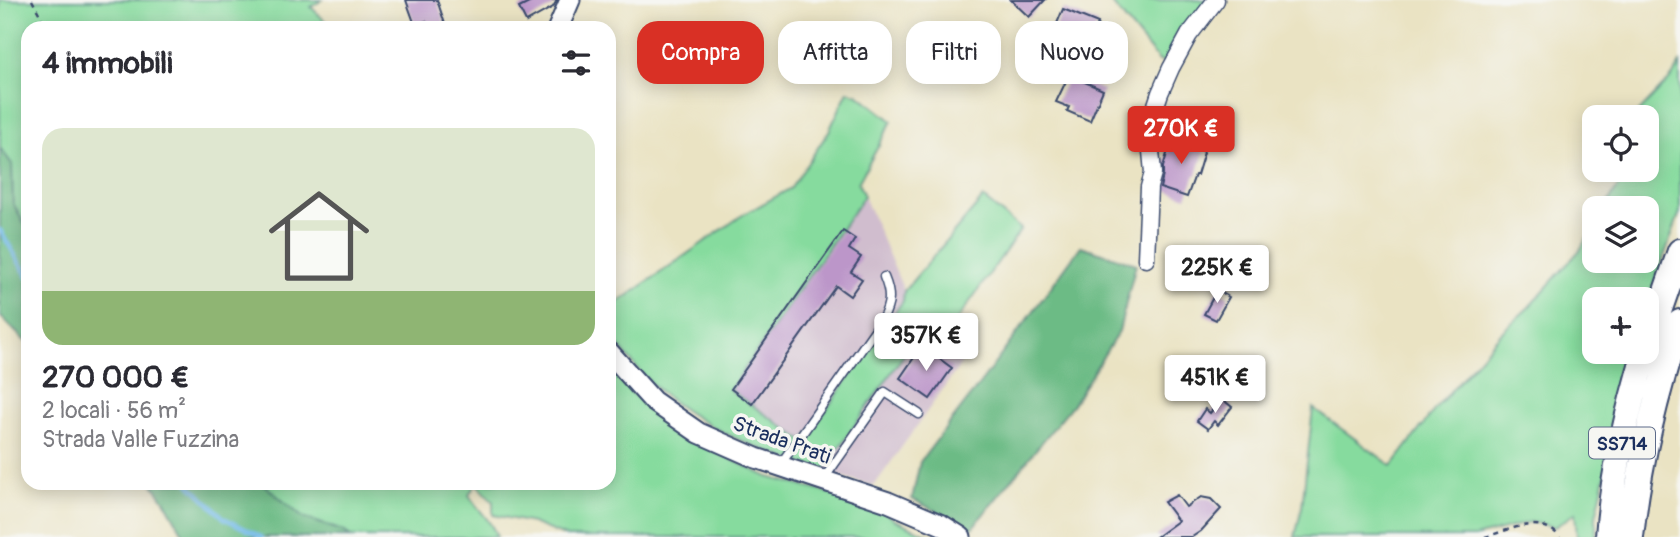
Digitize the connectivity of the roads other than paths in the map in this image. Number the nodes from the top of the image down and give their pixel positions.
1 (570, 0) edge
2 (1216, 0) edge
3 (561, 21) edge
4 (1680, 251) edge
5 (1146, 259) dead end
6 (884, 277) dead end
7 (1659, 310) edge
8 (1680, 323) edge
9 (616, 360) edge
10 (1641, 364) edge
11 (919, 414) dead end
12 (780, 465) junction
13 (823, 480) junction
14 (961, 537) edge
15 (1608, 537) edge
16 (1631, 537) edge

1 - 3 street
2 - 5 street
4 - 7 highway
6 - 12 lane
8 - 16 highway, SS714
9 - 12 street, Strada Prati
10 - 15 highway, SS714
11 - 13 lane
12 - 13 street, Strada Prati
13 - 14 street, Strada Prati

